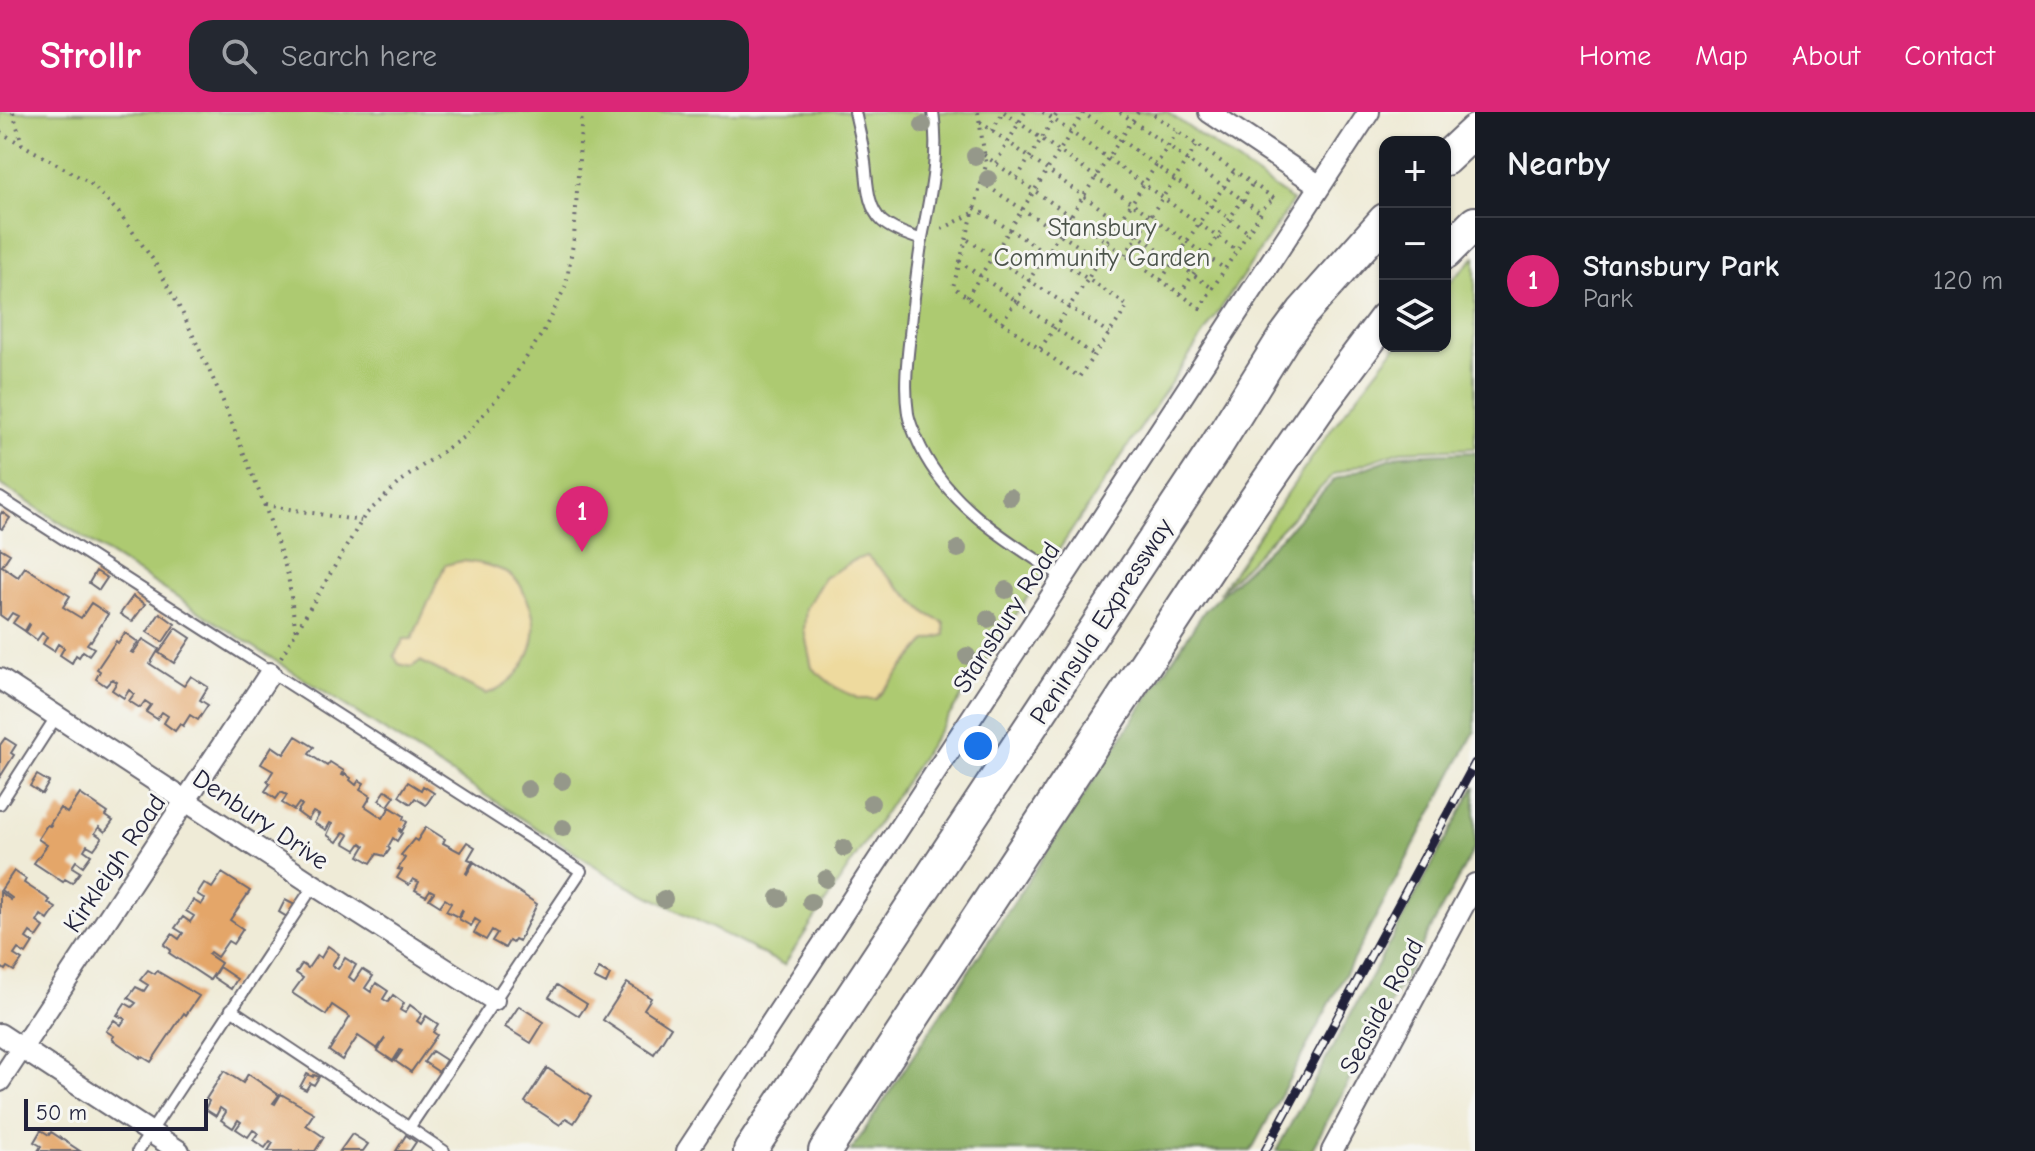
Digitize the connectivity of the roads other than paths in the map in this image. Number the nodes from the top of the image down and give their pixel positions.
1 (855, 112) edge
2 (933, 112) edge
3 (1209, 112) edge
4 (1369, 112) edge
5 (1475, 131) edge
6 (1451, 153) edge
7 (1320, 186) junction
8 (1475, 223) edge
9 (1379, 227) edge
10 (922, 240) junction
11 (1451, 247) edge
12 (1379, 327) edge
13 (0, 498) edge
14 (1063, 577) junction
15 (270, 673) junction
16 (0, 679) edge
17 (56, 717) junction
18 (187, 801) junction
19 (0, 804) edge
20 (1475, 884) edge
21 (314, 885) junction
22 (494, 1000) junction
23 (231, 1009) junction
24 (0, 1034) edge
25 (22, 1048) junction
26 (0, 1081) edge
27 (409, 1128) junction
28 (151, 1132) junction
29 (138, 1151) edge
30 (179, 1151) edge
31 (444, 1151) edge
32 (687, 1151) edge
33 (750, 1151) edge
34 (825, 1151) edge
35 (1332, 1151) edge

1 - 10 lane
2 - 10 lane
3 - 7 street
4 - 7 street, Stansbury Road
5 - 6 main road
7 - 14 street, Stansbury Road
8 - 11 main road
9 - 33 main road, Peninsula Expressway
10 - 14 lane
12 - 34 main road
13 - 15 lane
14 - 32 street, Stansbury Road
15 - 18 street, Kirkleigh Road
15 - 22 lane
16 - 17 street, Denbury Drive
17 - 18 street, Denbury Drive
17 - 19 lane
18 - 21 street, Denbury Drive
18 - 25 street, Kirkleigh Road
20 - 35 street, Seaside Road
21 - 22 street, Denbury Drive
21 - 23 lane
22 - 27 lane
23 - 27 lane
23 - 28 lane
24 - 25 street
25 - 26 street, Kirkleigh Road
25 - 28 street
27 - 31 lane
28 - 29 lane
28 - 30 street

